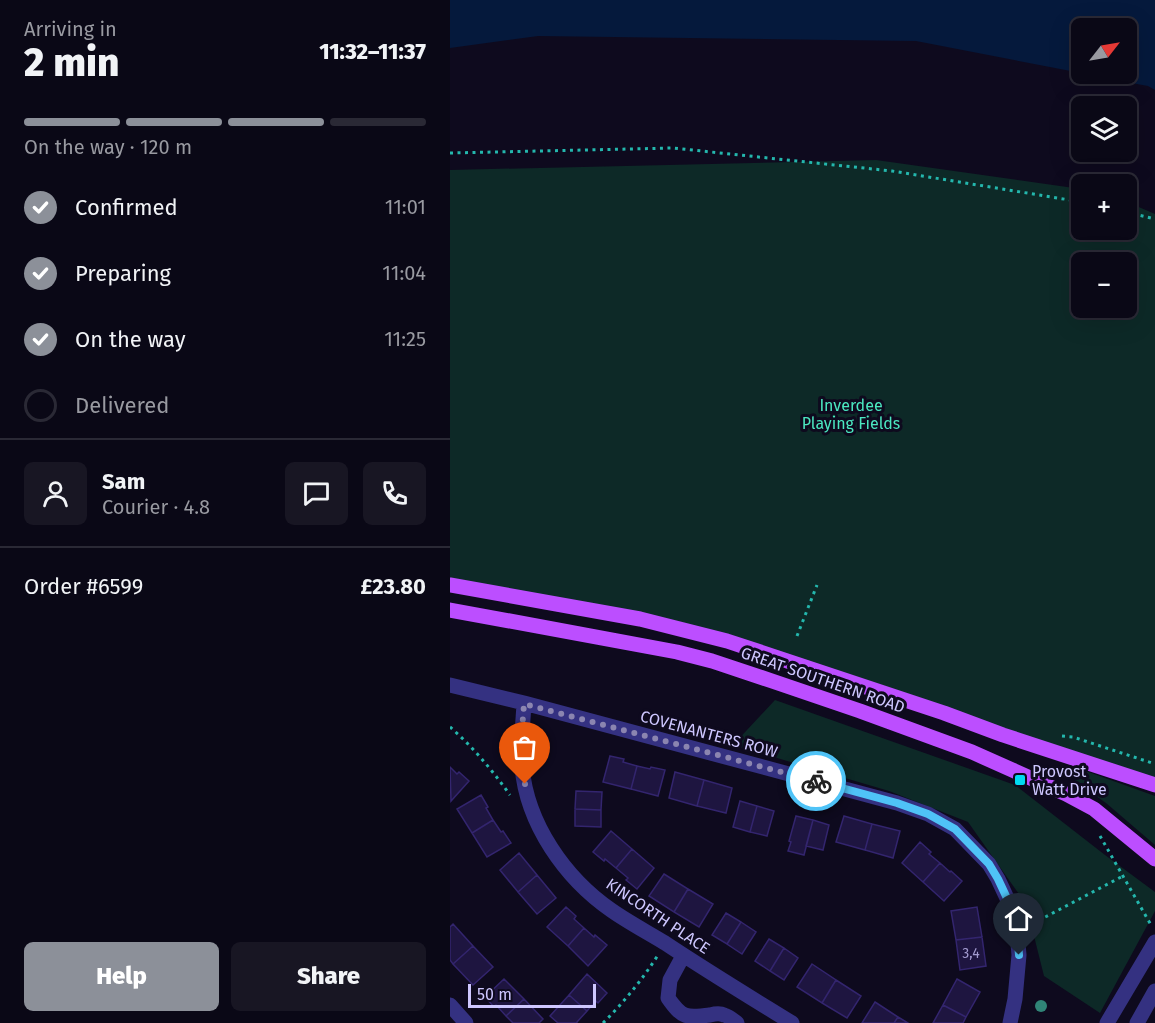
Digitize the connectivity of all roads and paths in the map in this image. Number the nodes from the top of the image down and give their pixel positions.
1 (450, 153) edge
2 (1071, 200) edge
3 (1137, 215) edge
4 (1155, 219) edge
5 (450, 585) edge
6 (818, 585) dead end
7 (450, 610) edge
8 (797, 636) dead end
9 (450, 685) edge
10 (524, 704) junction
11 (450, 727) edge
12 (1073, 737) dead end
13 (1155, 764) edge
14 (1155, 785) edge
15 (529, 798) junction
16 (1100, 835) dead end
17 (1155, 859) edge
18 (1123, 876) junction
19 (1017, 932) junction
20 (1150, 938) edge
21 (665, 944) junction
22 (683, 956) junction
23 (1155, 991) edge
24 (450, 1005) edge
25 (466, 1023) edge
26 (603, 1023) edge
27 (737, 1023) edge
28 (792, 1023) edge
29 (1010, 1023) edge
30 (1107, 1023) edge
31 (1137, 1023) edge

1 - 2 path
3 - 4 path
5 - 14 main road, GREAT SOUTHERN ROAD
6 - 8 path
7 - 17 main road, GREAT SOUTHERN ROAD
9 - 10 street, COVENANTERS ROW
10 - 15 street, KINCORTH PLACE
10 - 19 street, COVENANTERS ROW
11 - 15 path
12 - 13 path
15 - 21 street, KINCORTH PLACE
16 - 18 path
18 - 19 path
18 - 20 path
19 - 29 street, COVENANTERS ROW
20 - 30 street
21 - 22 street, KINCORTH PLACE
21 - 26 path
22 - 27 street
22 - 28 street, KINCORTH PLACE
23 - 31 street
24 - 25 street

